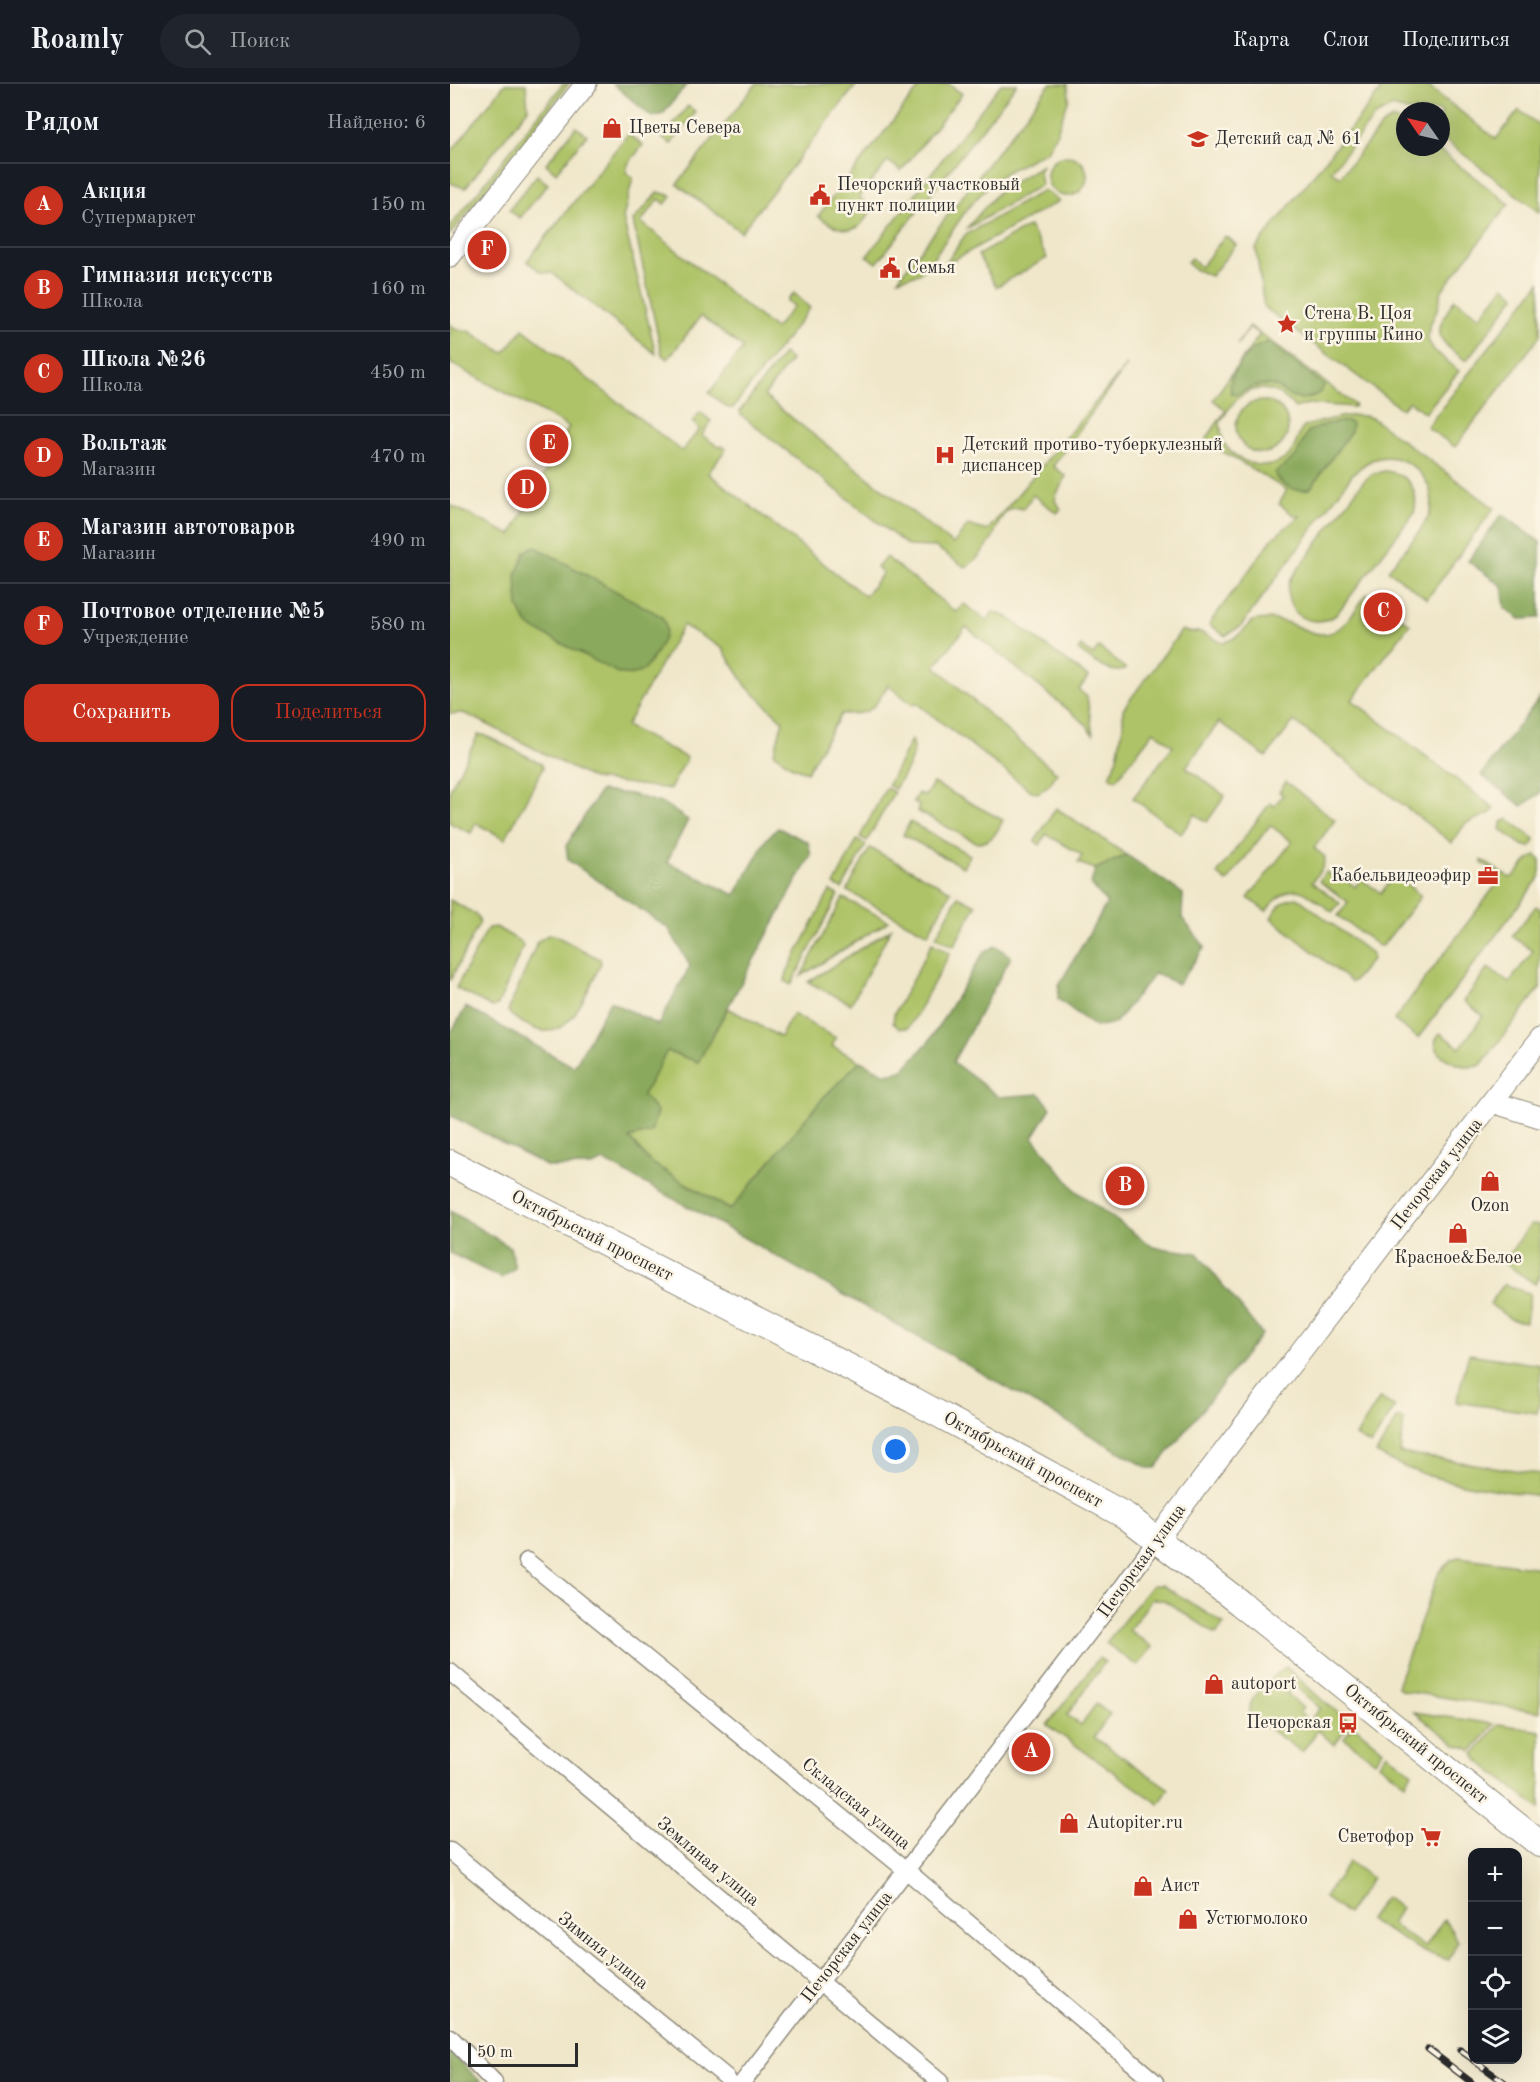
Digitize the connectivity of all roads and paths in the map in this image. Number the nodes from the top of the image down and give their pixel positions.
1 (586, 84) edge
2 (450, 256) edge
3 (1540, 1039) edge
4 (1492, 1102) junction
5 (1540, 1117) edge
6 (450, 1163) edge
7 (1157, 1539) junction
8 (527, 1561) dead end
9 (450, 1672) edge
10 (1540, 1844) edge
11 (450, 1851) edge
12 (906, 1870) junction
13 (820, 1981) junction
14 (450, 2037) edge
15 (494, 2082) edge
16 (729, 2082) edge
17 (743, 2082) edge
18 (940, 2082) edge
19 (1155, 2082) edge

1 - 2 street
3 - 4 street, Печорская улица
4 - 5 street
4 - 7 street, Печорская улица
6 - 7 main road, Октябрьский проспект
7 - 10 main road, Октябрьский проспект
7 - 12 street, Печорская улица
8 - 12 street, Складская улица
9 - 13 street, Земляная улица
11 - 16 street, Зимняя улица
12 - 13 street, Печорская улица
12 - 19 street, Складская улица
13 - 17 street, Печорская улица
13 - 18 street, Земляная улица
14 - 15 street

